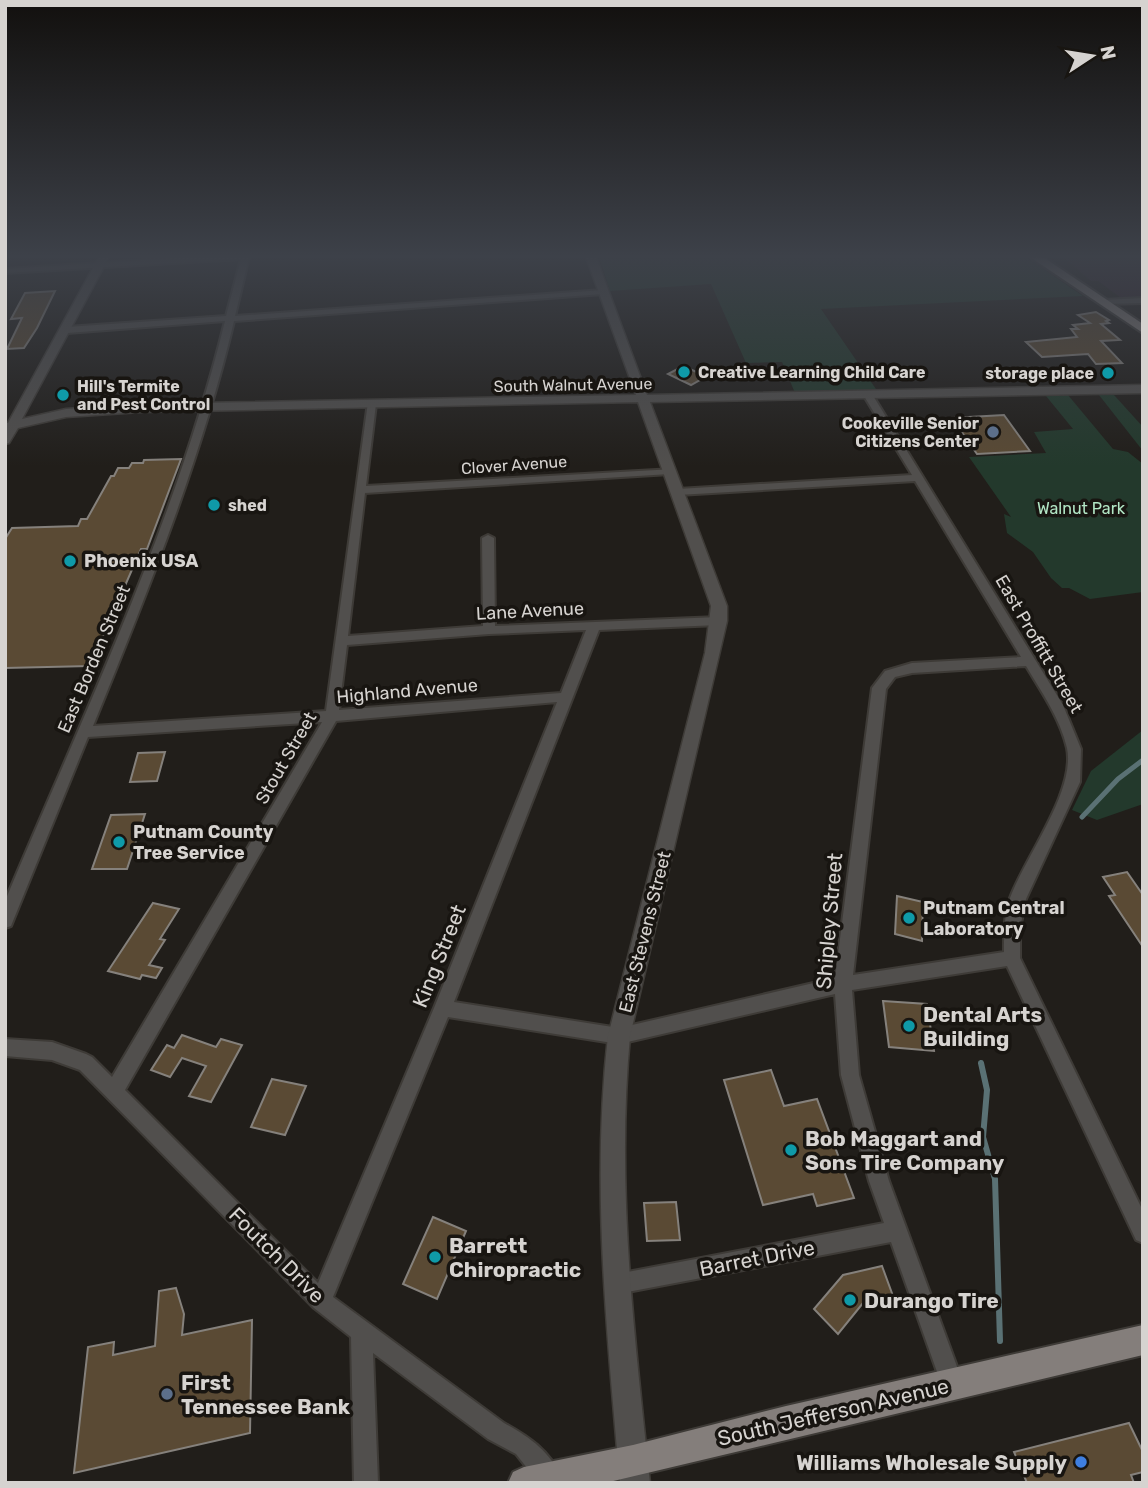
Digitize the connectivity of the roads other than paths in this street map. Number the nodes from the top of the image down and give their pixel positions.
1 (69, 326) edge
2 (116, 326) edge
3 (230, 326) edge
4 (616, 326) edge
5 (67, 330) junction
6 (1143, 389) edge
7 (869, 396) junction
8 (643, 400) junction
9 (371, 404) junction
10 (208, 407) junction
11 (9, 426) edge
12 (5, 440) edge
13 (670, 471) junction
14 (917, 478) junction
15 (360, 490) junction
16 (678, 492) junction
17 (488, 538) dead end
18 (719, 621) junction
19 (594, 626) junction
20 (489, 630) junction
21 (342, 641) junction
22 (1029, 661) junction
23 (566, 696) junction
24 (332, 716) junction
25 (83, 732) junction
26 (5, 921) edge
27 (1012, 958) junction
28 (843, 984) junction
29 (443, 1008) junction
30 (619, 1036) junction
31 (5, 1047) edge
32 (114, 1091) junction
33 (897, 1231) junction
34 (1143, 1233) edge
35 (617, 1284) junction
36 (321, 1301) junction
37 (362, 1333) junction
38 (1143, 1340) edge
39 (952, 1383) junction
40 (634, 1472) edge
41 (536, 1480) edge
42 (366, 1483) edge

1 - 5 street
2 - 5 street
3 - 10 street, East Borden Street
4 - 8 street, East Stevens Street
5 - 11 street
6 - 7 street, South Walnut Avenue
7 - 8 street, South Walnut Avenue
7 - 14 street, East Proffitt Street
8 - 9 street, South Walnut Avenue
8 - 13 street, East Stevens Street
9 - 10 street, South Walnut Avenue
9 - 15 street, Stout Street
10 - 11 street, South Walnut Avenue
10 - 25 street, East Borden Street
11 - 12 street
13 - 15 street, Clover Avenue
13 - 16 street, East Stevens Street
14 - 16 street
14 - 22 street, East Proffitt Street
15 - 21 street, Stout Street
16 - 18 street, East Stevens Street
17 - 20 street
18 - 19 street, Lane Avenue
18 - 30 street, East Stevens Street
19 - 20 street, Lane Avenue
19 - 23 street, King Street
20 - 21 street, Lane Avenue
21 - 24 street, Stout Street
22 - 27 street, East Proffitt Street
22 - 28 street, Shipley Street
23 - 24 street, Highland Avenue
23 - 29 street, King Street
24 - 25 street, Highland Avenue
24 - 32 street, Stout Street
25 - 26 street, East Borden Street
27 - 28 street
27 - 34 street, East Proffitt Street
28 - 30 street
28 - 33 street, Shipley Street
29 - 30 street
29 - 36 street, King Street
30 - 35 street, East Stevens Street
31 - 32 street, Foutch Drive
32 - 36 street, Foutch Drive
33 - 35 street, Barret Drive
33 - 39 street, Shipley Street
35 - 40 street, East Stevens Street
36 - 37 street, Foutch Drive
37 - 41 street, Foutch Drive
37 - 42 street
38 - 39 main road, South Jefferson Avenue
39 - 40 main road, South Jefferson Avenue
40 - 41 main road, South Jefferson Avenue

